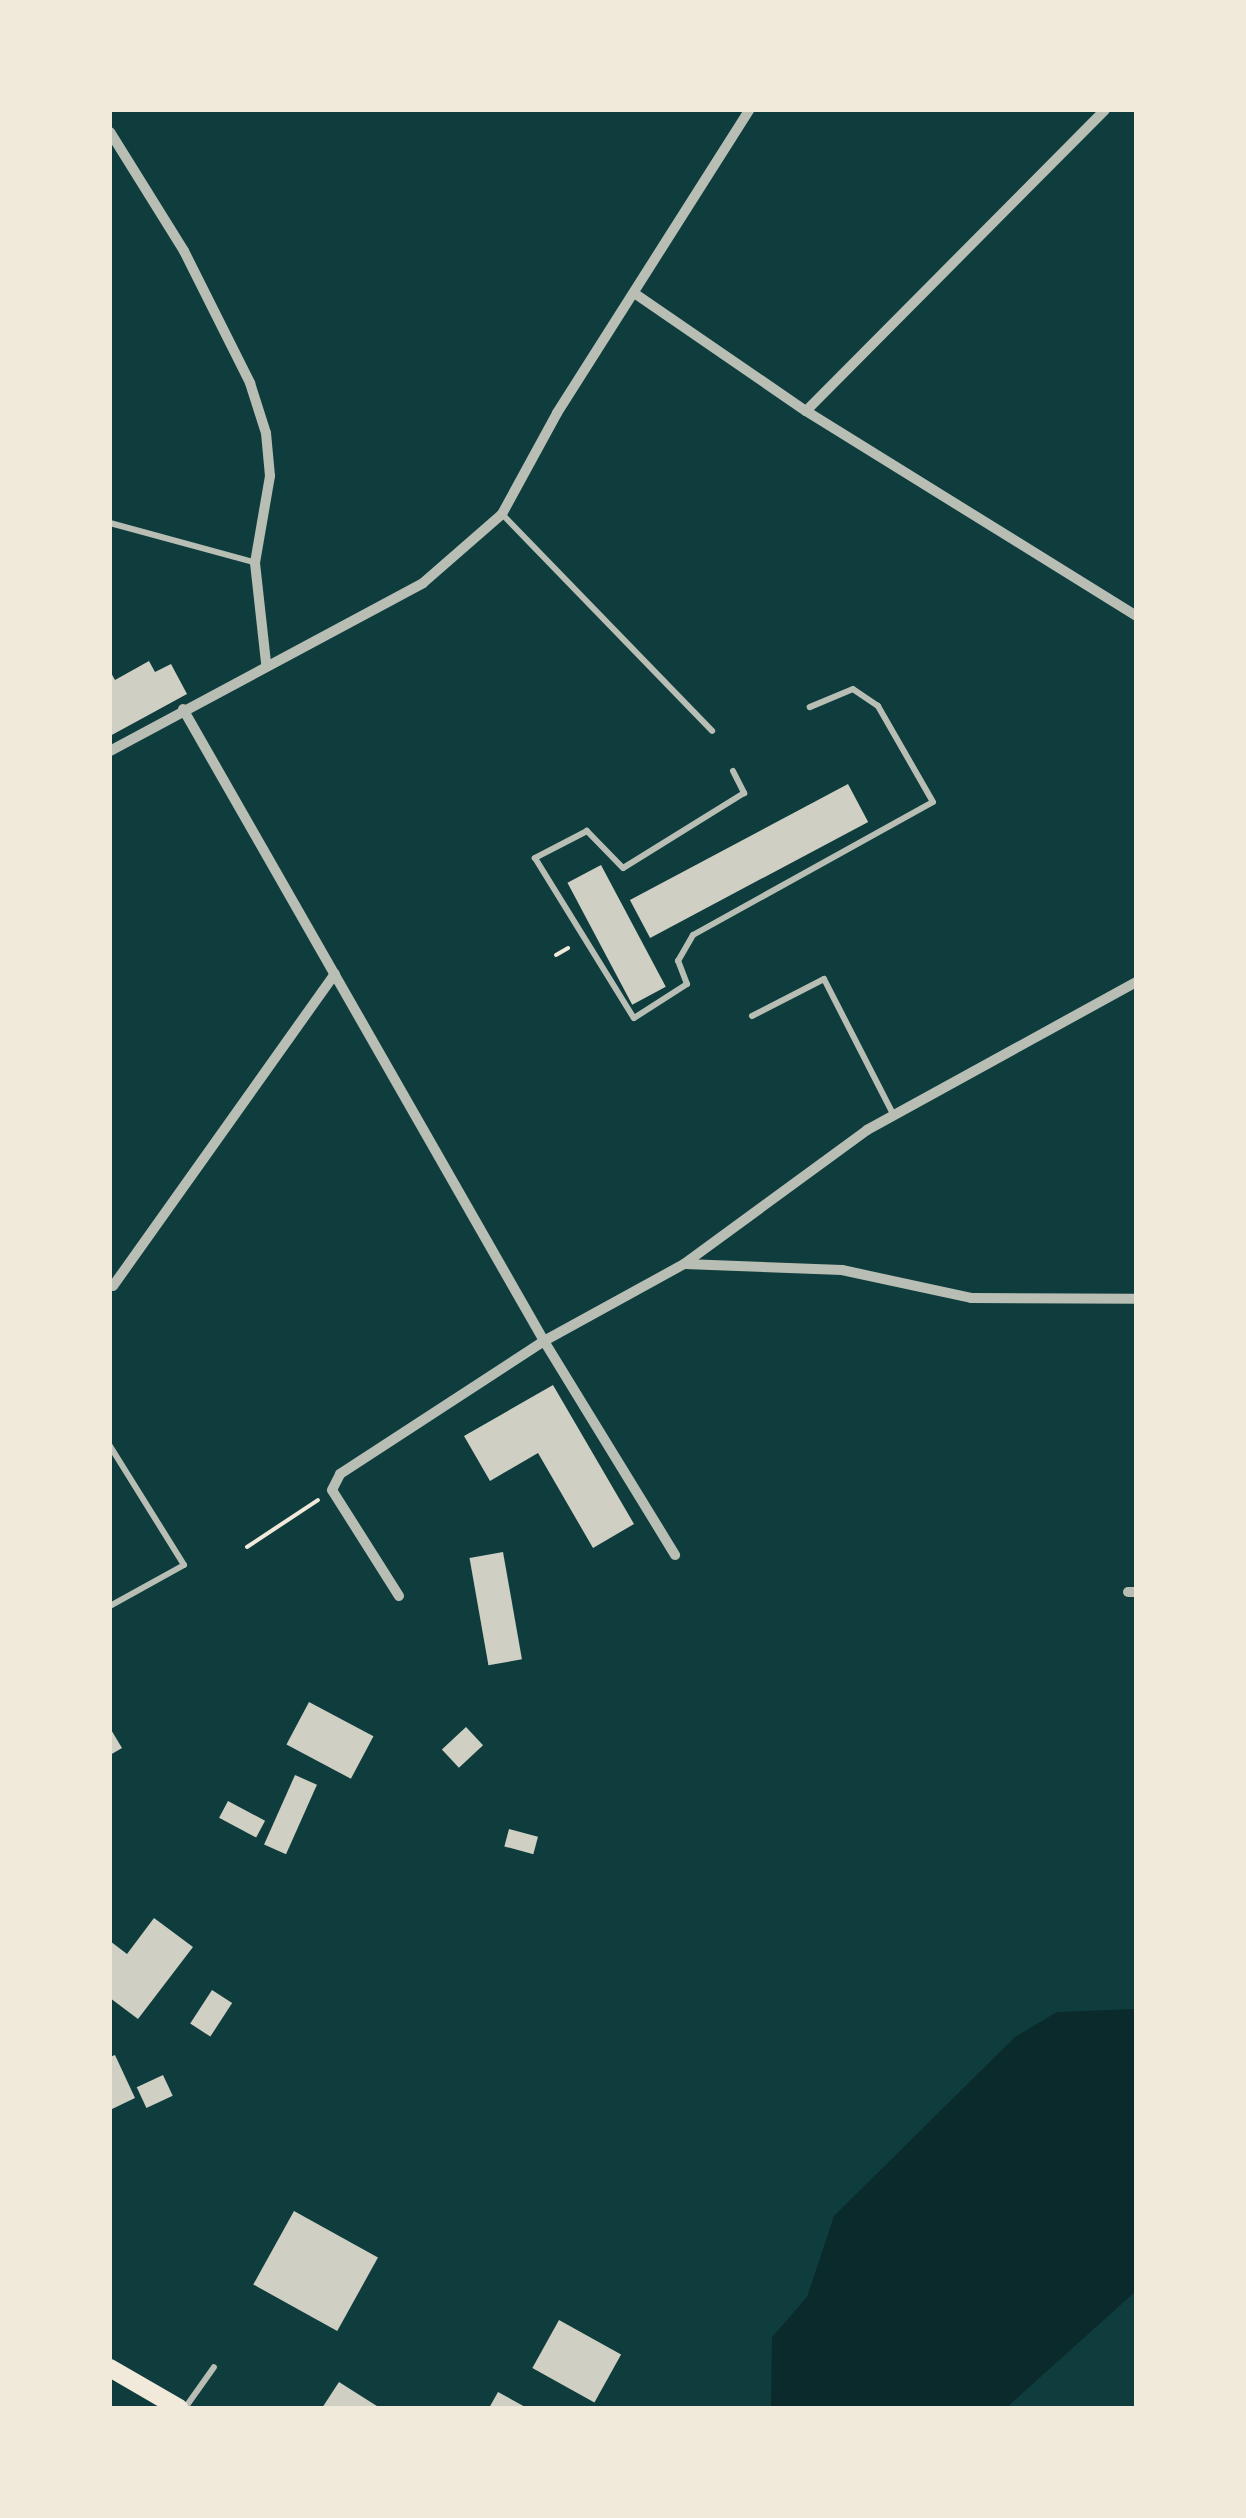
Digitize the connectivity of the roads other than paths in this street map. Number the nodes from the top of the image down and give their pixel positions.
1 (749, 110) edge
2 (1105, 110) edge
3 (110, 132) edge
4 (637, 296) junction
5 (806, 411) junction
6 (502, 514) junction
7 (110, 523) edge
8 (256, 563) junction
9 (1136, 616) edge
10 (266, 662) junction
11 (810, 707) dead end
12 (183, 708) junction
13 (712, 731) dead end
14 (110, 751) edge
15 (733, 771) dead end
16 (334, 974) junction
17 (1136, 982) edge
18 (752, 1016) dead end
19 (895, 1117) junction
20 (684, 1264) junction
21 (113, 1286) dead end
22 (1136, 1299) edge
23 (544, 1341) junction
24 (110, 1446) edge
25 (674, 1555) dead end
26 (399, 1596) dead end
27 (110, 1606) edge
28 (110, 2368) edge
29 (214, 2368) dead end
30 (182, 2408) edge

1 - 4 street
2 - 5 street
3 - 8 street
4 - 5 street
4 - 6 street
5 - 9 street
6 - 10 street
6 - 13 lane
7 - 8 lane
8 - 10 street
10 - 12 street
11 - 15 lane
12 - 14 street
12 - 16 street
16 - 21 street
16 - 23 street
17 - 19 street
18 - 19 lane
19 - 20 street
20 - 22 street
20 - 23 street
23 - 25 street
23 - 26 street
24 - 27 lane
28 - 30 main road
29 - 30 lane

